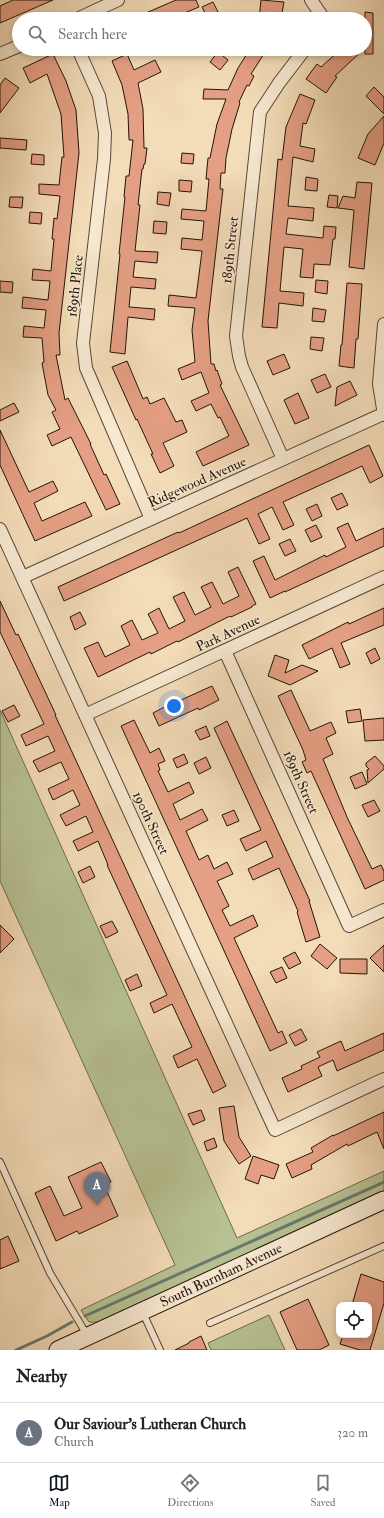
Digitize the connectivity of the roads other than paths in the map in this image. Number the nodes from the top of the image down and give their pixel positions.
1 (118, 0) edge
2 (311, 0) edge
3 (92, 12) edge
4 (319, 12) edge
5 (12, 49) edge
6 (0, 54) edge
7 (81, 56) edge
8 (300, 56) edge
9 (384, 324) edge
10 (384, 415) edge
11 (283, 459) junction
12 (151, 519) junction
13 (0, 528) edge
14 (22, 577) junction
15 (384, 577) edge
16 (225, 650) junction
17 (85, 715) junction
18 (384, 910) edge
19 (384, 1079) edge
20 (0, 1162) edge
21 (384, 1200) edge
22 (384, 1246) edge
23 (143, 1311) junction
24 (210, 1323) dead end
25 (88, 1336) junction
26 (62, 1349) edge
27 (160, 1350) edge

1 - 3 street
2 - 4 street
5 - 6 street
7 - 12 street, 189th Place
8 - 11 street, 189th Street
9 - 10 street
10 - 11 street, Ridgewood Avenue
11 - 12 street, Ridgewood Avenue
12 - 14 street, Ridgewood Avenue
13 - 14 street, 190th Street
14 - 17 street, 190th Street
15 - 16 street, Park Avenue
16 - 17 street, Park Avenue
16 - 18 street, 189th Street
17 - 19 street, 190th Street
20 - 25 lane
21 - 23 main road, South Burnham Avenue
22 - 24 lane
23 - 25 main road, South Burnham Avenue
23 - 27 lane
25 - 26 main road, South Burnham Avenue

